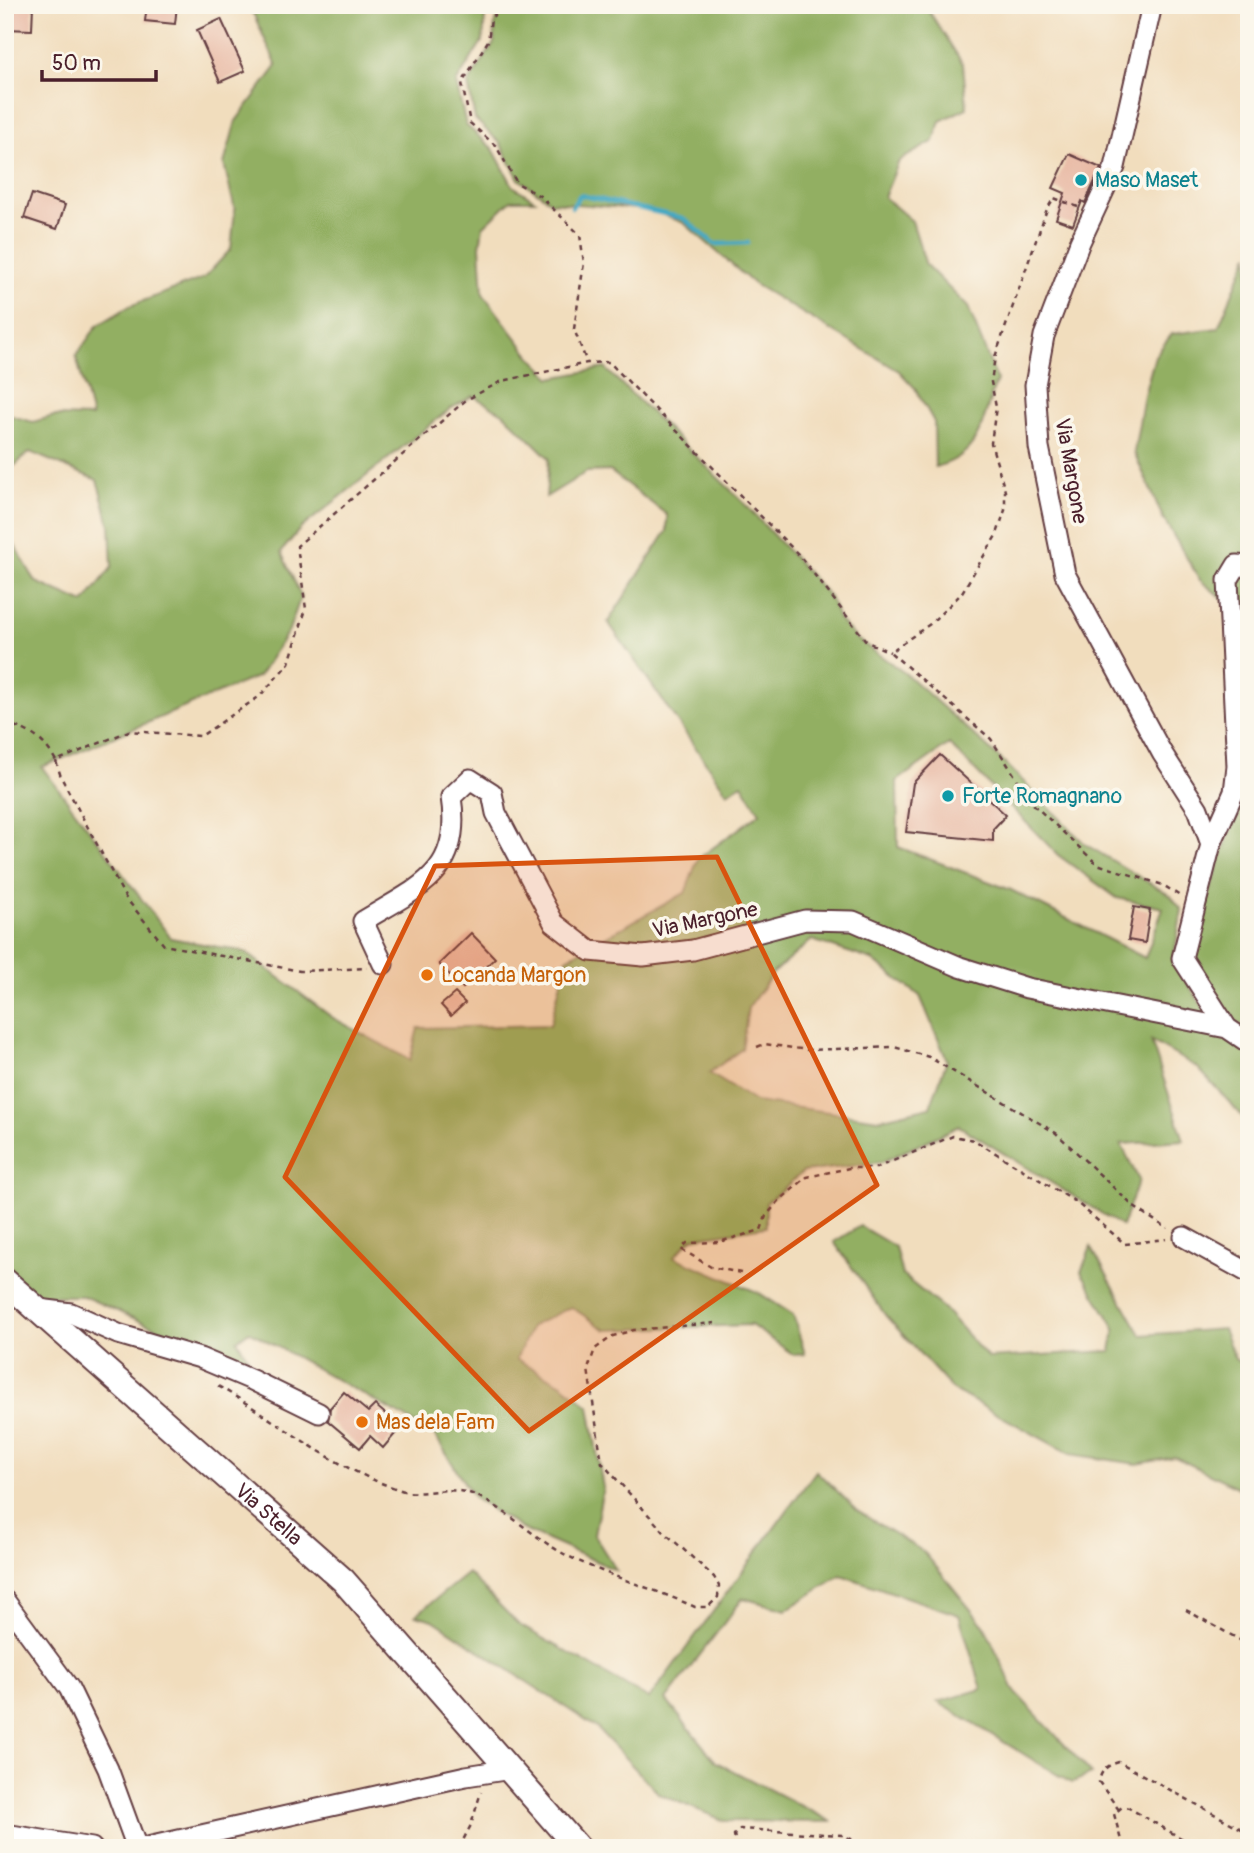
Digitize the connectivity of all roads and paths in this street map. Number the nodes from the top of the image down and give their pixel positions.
1 (502, 5) edge
2 (1152, 5) edge
3 (1094, 213) junction
4 (587, 363) junction
5 (1249, 566) edge
6 (890, 652) junction
7 (5, 723) edge
8 (56, 761) junction
9 (1211, 844) junction
10 (5, 866) edge
11 (5, 904) edge
12 (1195, 904) junction
13 (383, 964) joint
14 (1227, 1028) junction
15 (1249, 1043) edge
16 (757, 1047) dead end
17 (1184, 1237) junction
18 (741, 1273) dead end
19 (1249, 1273) edge
20 (5, 1281) edge
21 (38, 1309) junction
22 (715, 1323) dead end
23 (215, 1384) dead end
24 (319, 1413) dead end
25 (5, 1601) edge
26 (1186, 1610) dead end
27 (1249, 1645) edge
28 (511, 1769) junction
29 (481, 1774) junction
30 (1119, 1810) junction
31 (1249, 1833) edge
32 (5, 1835) edge
33 (92, 1848) edge
34 (136, 1848) edge
35 (143, 1848) edge
36 (459, 1848) edge
37 (578, 1848) edge
38 (737, 1848) edge
39 (872, 1848) edge
40 (1123, 1848) edge
41 (1198, 1848) edge

1 - 4 path
2 - 3 street, Via Margone
3 - 6 path
3 - 9 street, Via Margone
4 - 6 path
4 - 8 path
5 - 9 street, Via Margone
6 - 12 path
7 - 8 path
8 - 13 path
9 - 12 street, Via Margone
10 - 11 path
12 - 14 street, Via Margone
13 - 14 street, Via Margone
14 - 15 street, Via Margone
16 - 17 path
17 - 18 path
17 - 19 street
20 - 21 main road, Via Stella
21 - 24 street
21 - 28 main road, Via Stella
22 - 23 path
25 - 34 street
26 - 27 path
28 - 29 street
28 - 37 main road, Via Stella
29 - 35 street
29 - 36 path
30 - 31 path
30 - 40 path
30 - 41 path
32 - 33 street
38 - 39 path

